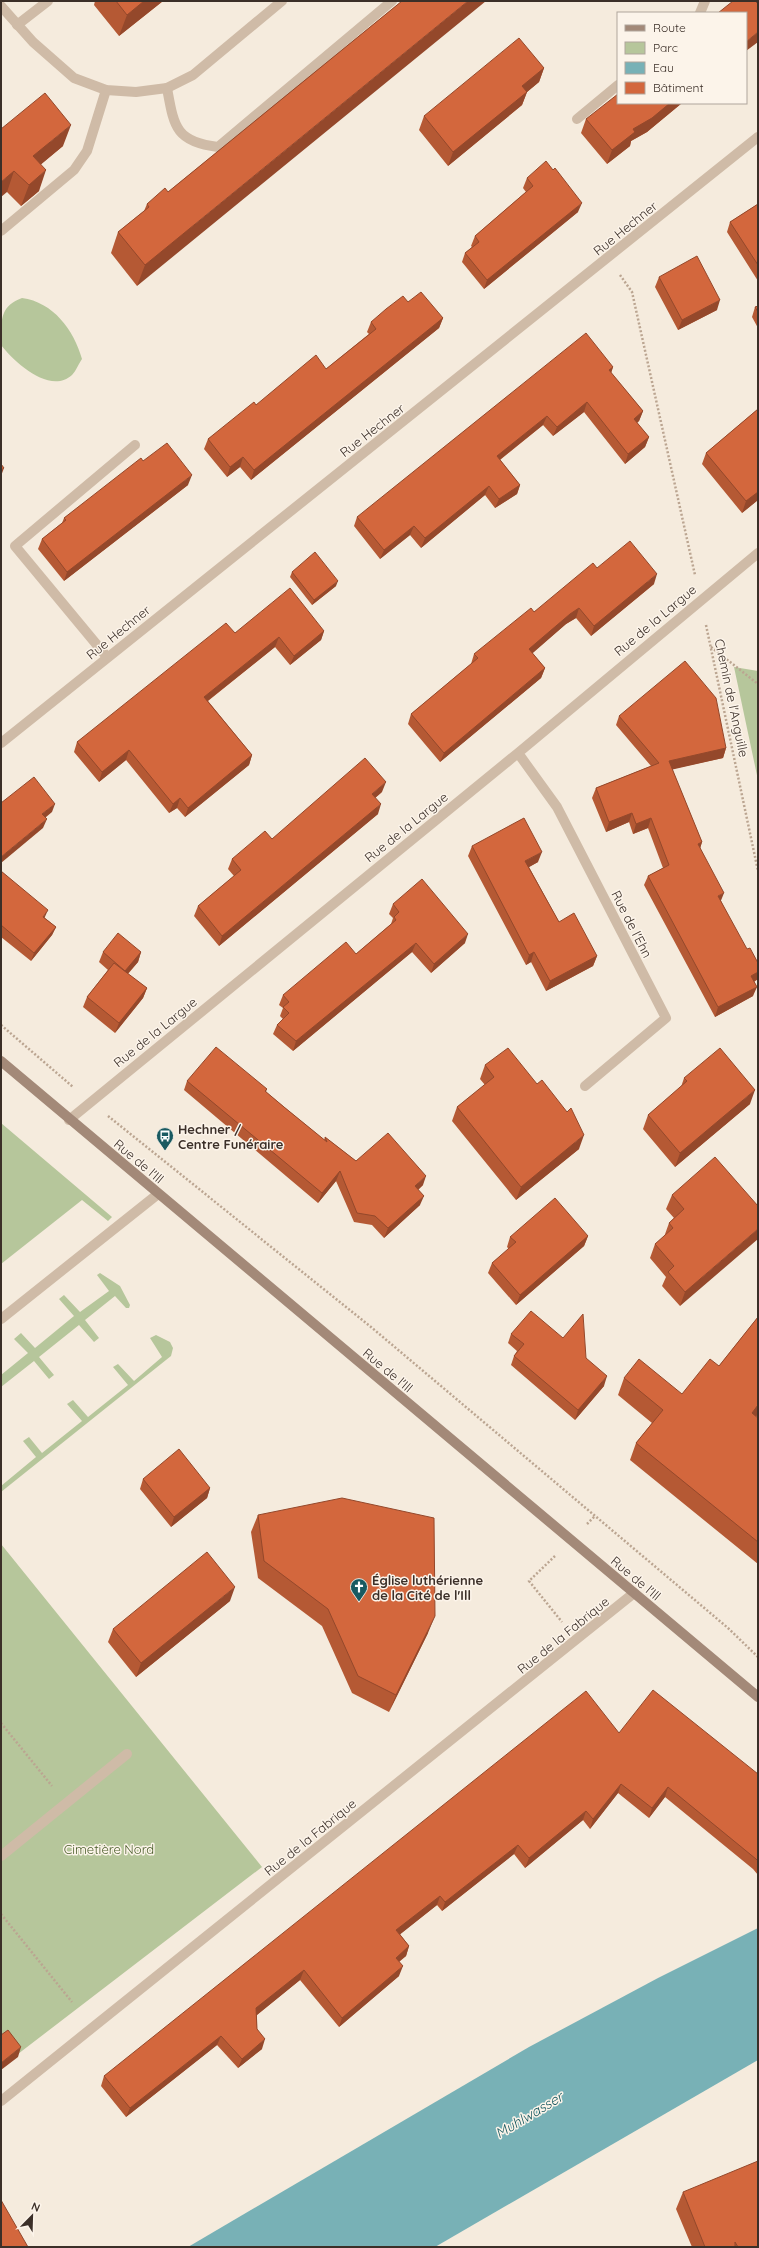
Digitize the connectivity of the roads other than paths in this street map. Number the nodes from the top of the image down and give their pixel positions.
1 (48, 1) edge
2 (282, 1) edge
3 (392, 1) edge
4 (705, 1) edge
5 (1, 6) edge
6 (700, 12) edge
7 (17, 25) junction
8 (617, 86) edge
9 (167, 88) junction
10 (106, 90) junction
11 (577, 120) dead end
12 (758, 137) edge
13 (1, 230) edge
14 (135, 445) dead end
15 (758, 553) edge
16 (107, 657) junction
17 (1, 743) edge
18 (518, 753) junction
19 (1, 1061) edge
20 (585, 1086) dead end
21 (69, 1120) junction
22 (158, 1194) junction
23 (1, 1319) edge
24 (634, 1594) junction
25 (756, 1692) edge
26 (127, 1754) dead end
27 (1, 1856) edge
28 (1, 2101) edge

1 - 7 street
2 - 9 street
3 - 9 street
4 - 6 street
5 - 7 street
7 - 10 street
8 - 11 street
9 - 10 street
10 - 13 street
12 - 16 street, Rue Hechner
14 - 16 street
15 - 18 street, Rue de la Largue
16 - 17 street, Rue Hechner
18 - 20 street, Rue de l'Ehn
18 - 21 street, Rue de la Largue
19 - 21 main road, Rue de l'Ill
21 - 22 main road, Rue de l'Ill
22 - 23 street
22 - 24 main road, Rue de l'Ill
24 - 25 main road, Rue de l'Ill
24 - 28 street, Rue de la Fabrique
26 - 27 street

